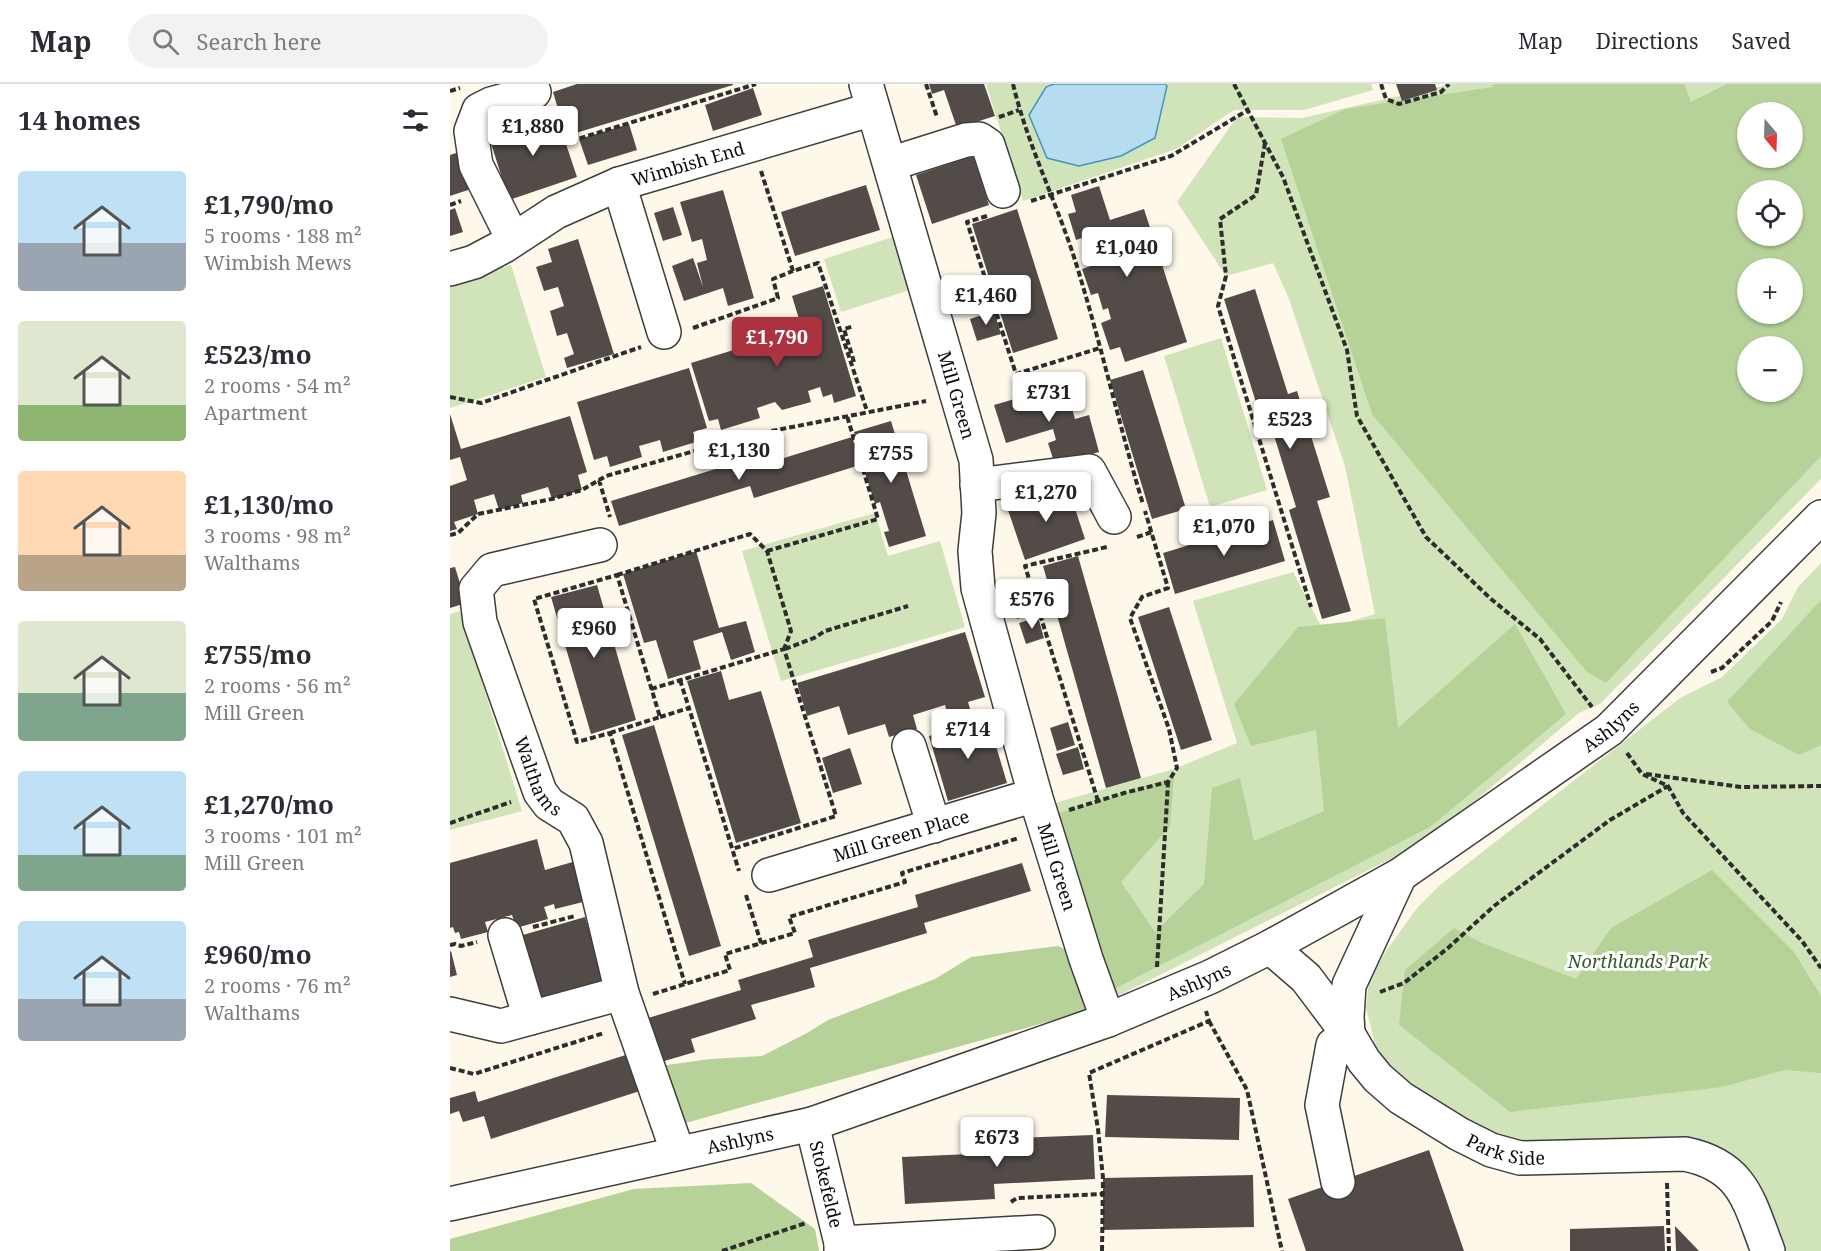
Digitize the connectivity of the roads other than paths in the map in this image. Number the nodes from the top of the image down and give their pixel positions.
1 (534, 92) dead end
2 (870, 96) edge
3 (890, 164) junction
4 (620, 184) junction
5 (1007, 203) road end
6 (513, 239) junction
7 (450, 269) edge
8 (664, 332) dead end
9 (977, 485) junction
10 (1821, 517) edge
11 (1119, 534) road end
12 (600, 545) dead end
13 (909, 746) dead end
14 (1035, 795) junction
15 (934, 825) junction
16 (1400, 875) junction
17 (752, 882) road end
18 (505, 935) dead end
19 (1270, 947) junction
20 (627, 1006) junction
21 (450, 1014) edge
22 (530, 1018) junction
23 (1108, 1020) junction
24 (1348, 1034) junction
25 (812, 1124) junction
26 (678, 1153) junction
27 (1338, 1182) dead end
28 (450, 1204) edge
29 (1038, 1232) dead end
30 (841, 1247) edge
31 (1768, 1251) edge

1 - 6 street
2 - 3 street, Mill Green
2 - 4 street, Wimbish End
3 - 5 street
3 - 9 street, Mill Green
4 - 6 street, Wimbish End
4 - 8 street
6 - 7 street, Wimbish End
9 - 11 street
9 - 14 street, Mill Green
10 - 16 street, Ashlyns
12 - 20 street, Walthams
13 - 15 street
14 - 15 street, Mill Green Place
14 - 23 street, Mill Green
15 - 17 street, Mill Green Place
16 - 19 street, Ashlyns
16 - 24 street
18 - 22 street
19 - 23 street, Ashlyns
19 - 24 street, Park Side
20 - 22 street
20 - 26 street, Walthams
21 - 22 street
23 - 25 street, Ashlyns
24 - 27 street
24 - 31 street, Park Side
25 - 26 street, Ashlyns
25 - 30 street, Stokefelde
26 - 28 street, Ashlyns
29 - 30 street, Stokefelde

